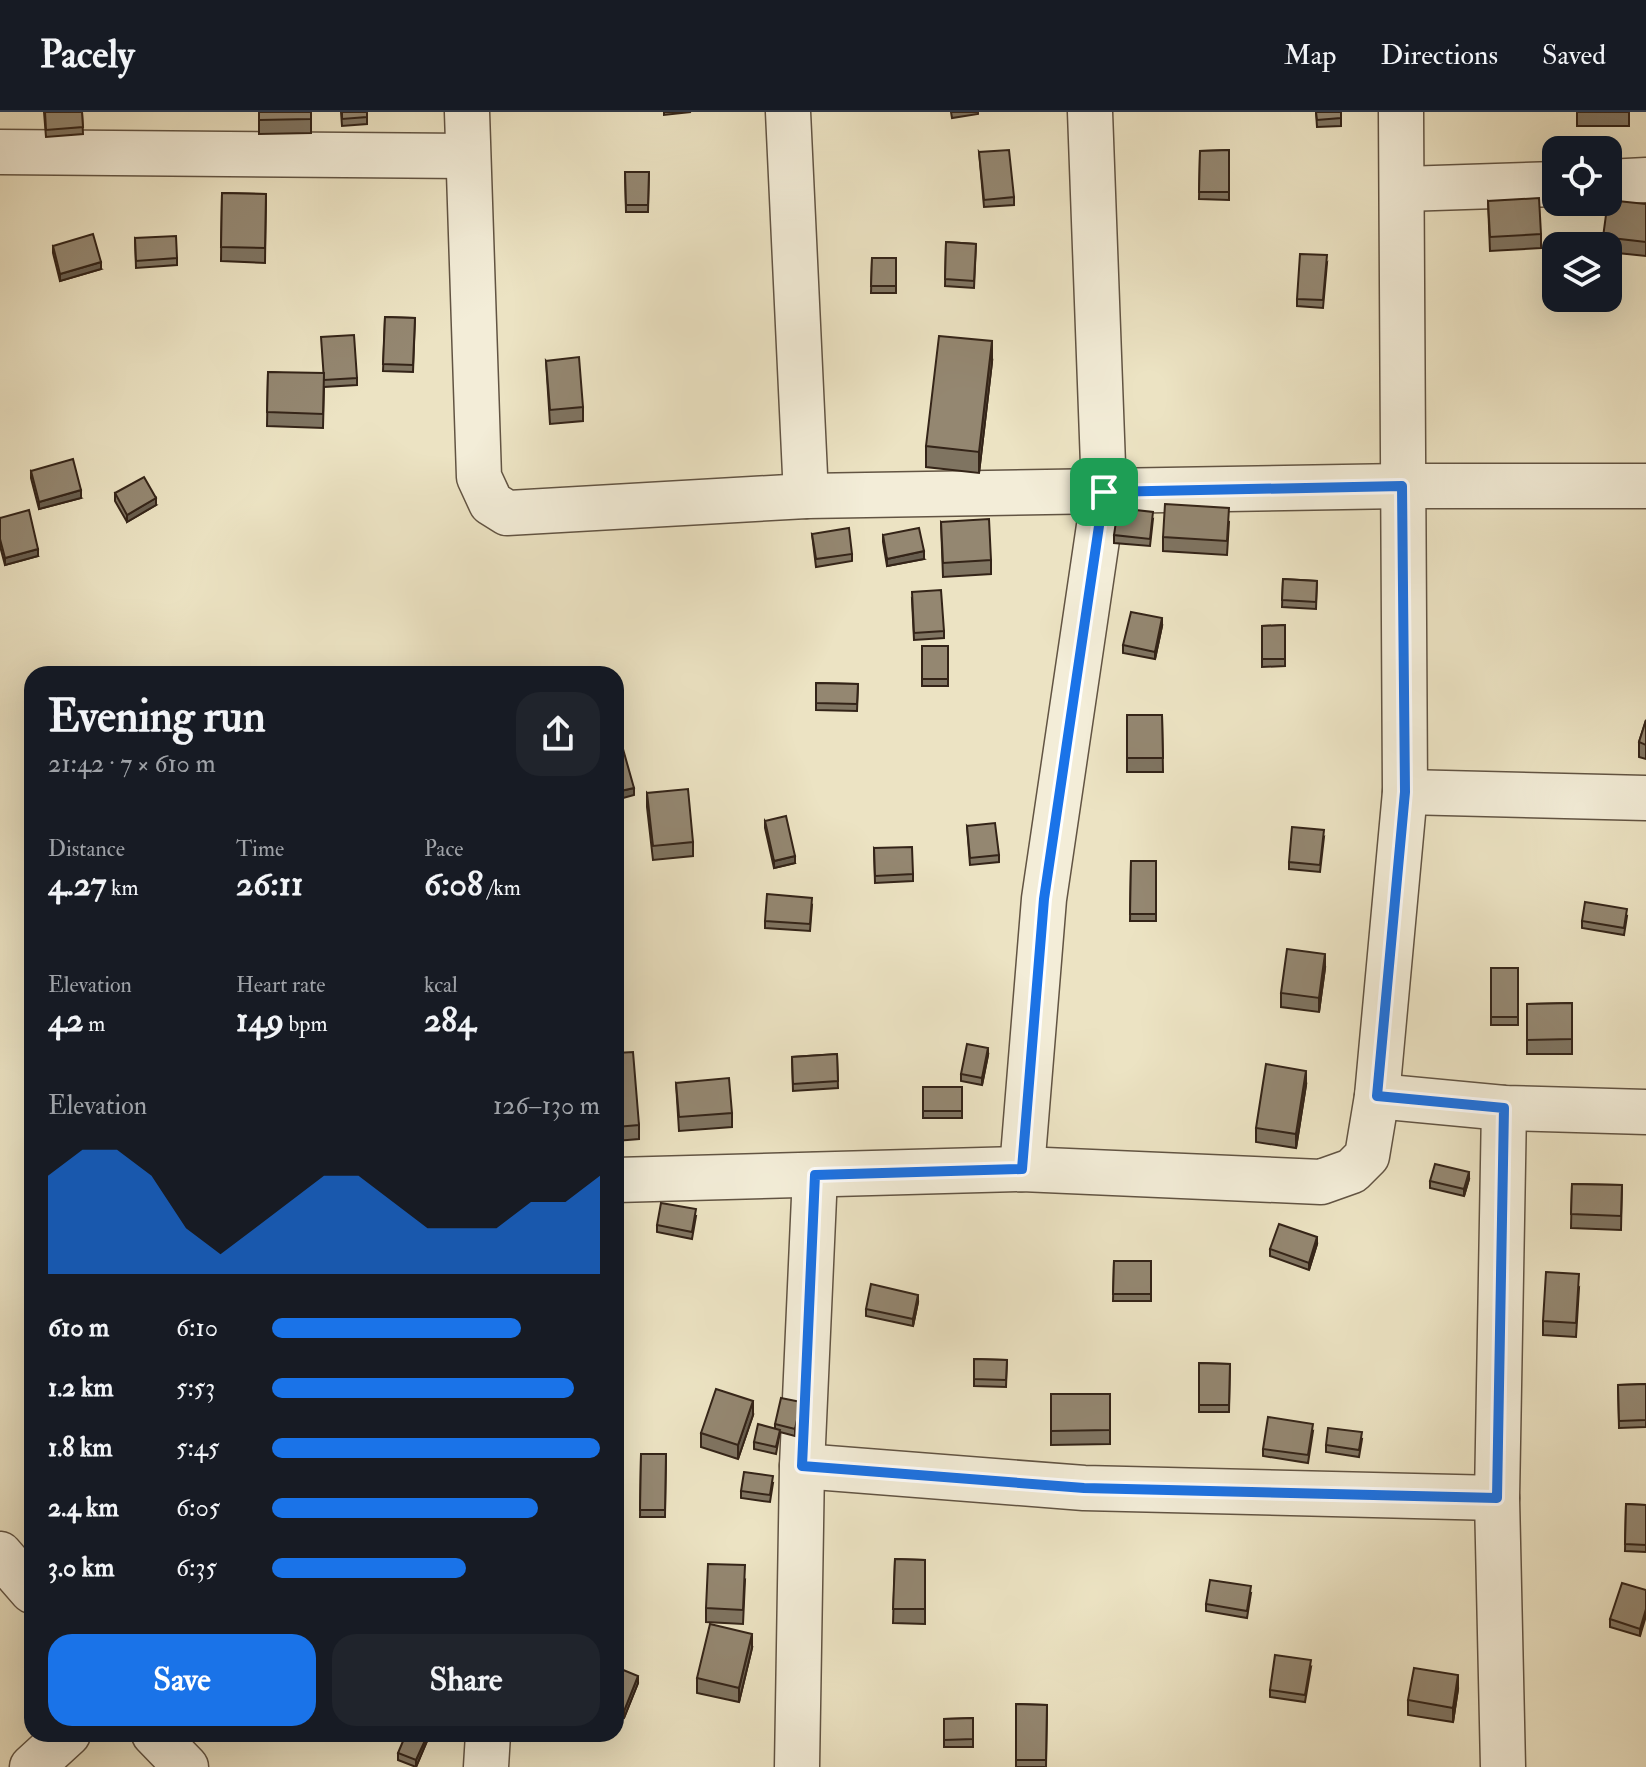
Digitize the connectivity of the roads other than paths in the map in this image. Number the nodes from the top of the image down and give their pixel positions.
1 (467, 112) edge
2 (788, 112) edge
3 (1090, 112) edge
4 (1401, 112) edge
5 (0, 152) edge
6 (467, 156) junction
7 (1646, 180) edge
8 (1622, 181) edge
9 (1542, 184) edge
10 (1404, 189) junction
11 (1402, 486) junction
12 (1646, 486) edge
13 (1104, 492) junction
14 (806, 496) junction
15 (1405, 792) junction
16 (1646, 798) edge
17 (1377, 1096) junction
18 (1504, 1108) junction
19 (1646, 1112) edge
20 (1022, 1169) junction
21 (815, 1175) junction
22 (624, 1180) edge
23 (802, 1466) junction
24 (1497, 1498) junction
25 (0, 1554) edge
26 (24, 1582) edge
27 (59, 1742) edge
28 (162, 1742) edge
29 (488, 1742) edge
30 (32, 1767) edge
31 (186, 1767) edge
32 (486, 1767) edge
33 (797, 1767) edge
34 (1503, 1767) edge

1 - 6 street
2 - 14 street
3 - 13 street
4 - 10 street
5 - 6 street
6 - 14 street
7 - 8 street
9 - 10 street
10 - 11 street
11 - 12 street
11 - 13 street
11 - 15 street
13 - 14 street
13 - 20 street
15 - 16 street
15 - 17 street
17 - 18 street
17 - 20 street
18 - 19 street
18 - 24 street
20 - 21 street
21 - 22 street
21 - 23 street
23 - 24 street
23 - 33 street
24 - 34 street
25 - 26 street
27 - 30 street
28 - 31 street
29 - 32 street

